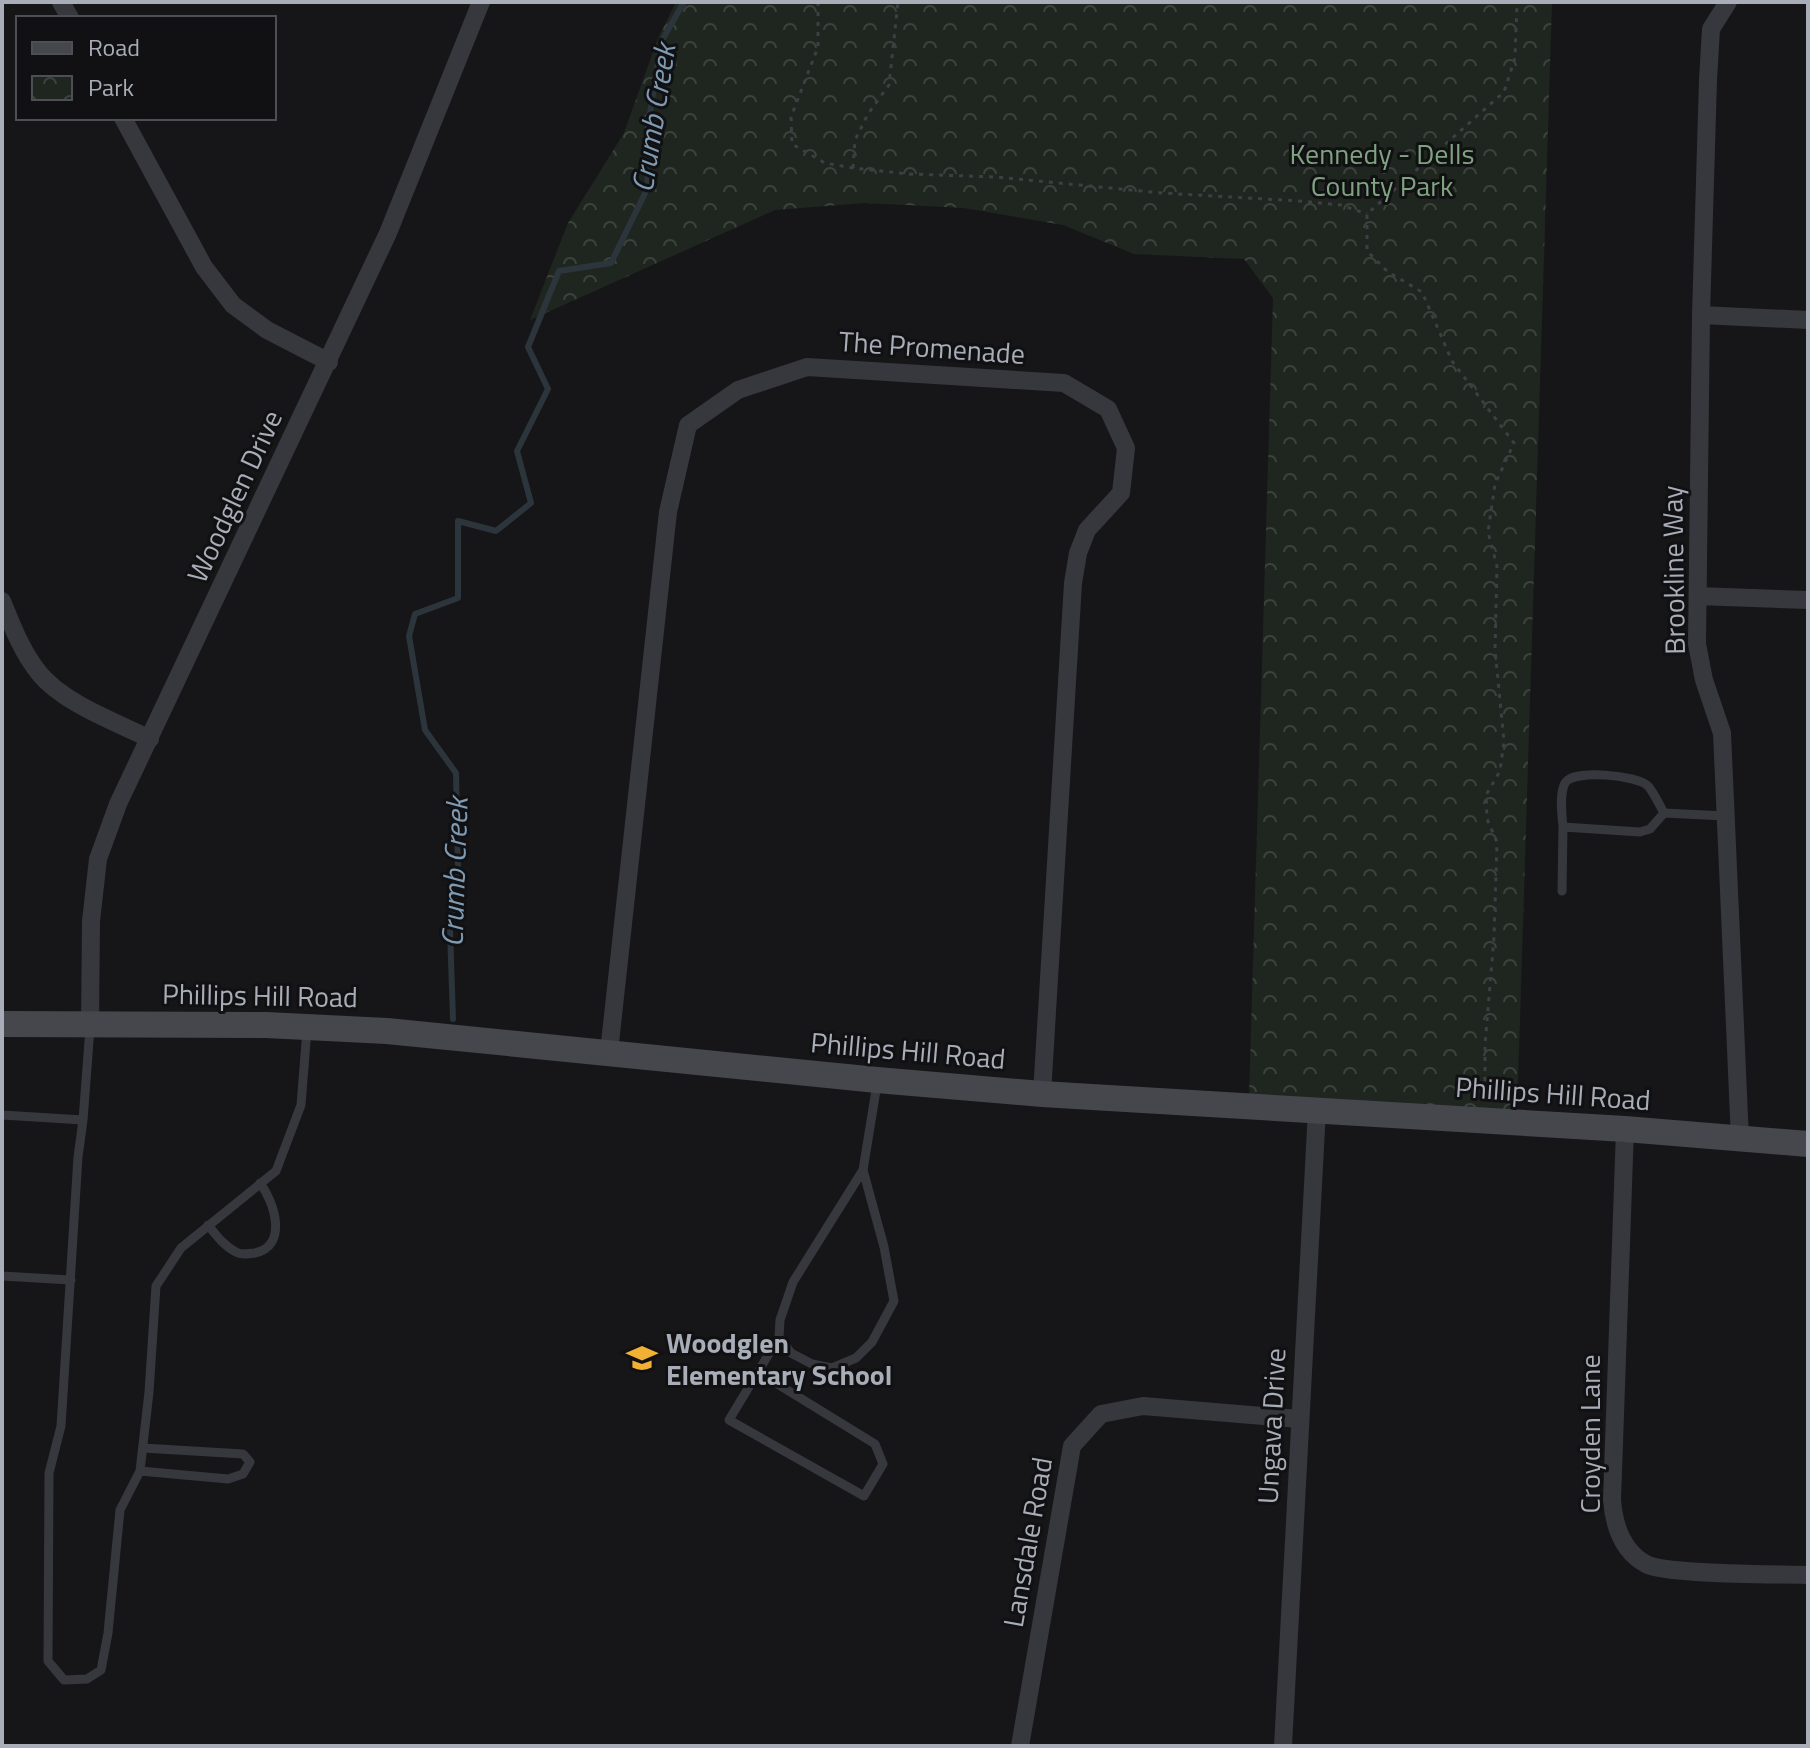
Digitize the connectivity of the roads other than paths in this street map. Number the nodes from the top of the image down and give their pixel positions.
1 (481, 2) edge
2 (1728, 2) edge
3 (124, 120) edge
4 (1701, 315) junction
5 (1808, 320) edge
6 (329, 362) junction
7 (1698, 596) junction
8 (1808, 600) edge
9 (2, 601) edge
10 (150, 739) junction
11 (1664, 813) junction
12 (1725, 816) junction
13 (1563, 827) junction
14 (1562, 891) dead end
15 (2, 1024) edge
16 (90, 1025) junction
17 (307, 1027) junction
18 (609, 1052) junction
19 (877, 1080) junction
20 (1042, 1094) junction
21 (1317, 1110) junction
22 (2, 1115) edge
23 (83, 1120) junction
24 (1625, 1129) junction
25 (1740, 1139) junction
26 (1808, 1144) edge
27 (863, 1170) junction
28 (260, 1183) junction
29 (208, 1225) junction
30 (2, 1276) edge
31 (71, 1280) junction
32 (779, 1337) junction
33 (758, 1372) junction
34 (1299, 1419) junction
35 (143, 1448) junction
36 (140, 1471) junction
37 (1808, 1575) edge
38 (1020, 1746) edge
39 (1283, 1746) edge

1 - 6 street, Woodglen Drive
2 - 4 street, Brookline Way
3 - 6 street
4 - 5 street
4 - 7 street, Brookline Way
6 - 10 street, Woodglen Drive
7 - 8 street
7 - 12 street, Brookline Way
9 - 10 street
10 - 16 street, Woodglen Drive
11 - 12 lane
11 - 13 lane
11 - 13 lane
12 - 25 street, Brookline Way
13 - 14 lane
15 - 16 street, Phillips Hill Road
16 - 17 street, Phillips Hill Road
16 - 23 lane
17 - 18 street, Phillips Hill Road
17 - 28 lane
18 - 19 street, Phillips Hill Road
18 - 20 street, The Promenade
19 - 20 street, Phillips Hill Road
19 - 27 lane
20 - 21 street, Phillips Hill Road
21 - 24 street, Phillips Hill Road
21 - 34 street, Ungava Drive
22 - 23 lane
23 - 31 lane
24 - 25 street, Phillips Hill Road
24 - 37 street, Croyden Lane
25 - 26 street, Phillips Hill Road
27 - 32 lane
27 - 32 lane
28 - 29 lane
28 - 29 lane
29 - 35 lane
30 - 31 lane
31 - 36 lane
32 - 33 lane
33 - 33 lane
34 - 38 street, Lansdale Road
34 - 39 street, Ungava Drive
35 - 36 lane
35 - 36 lane

